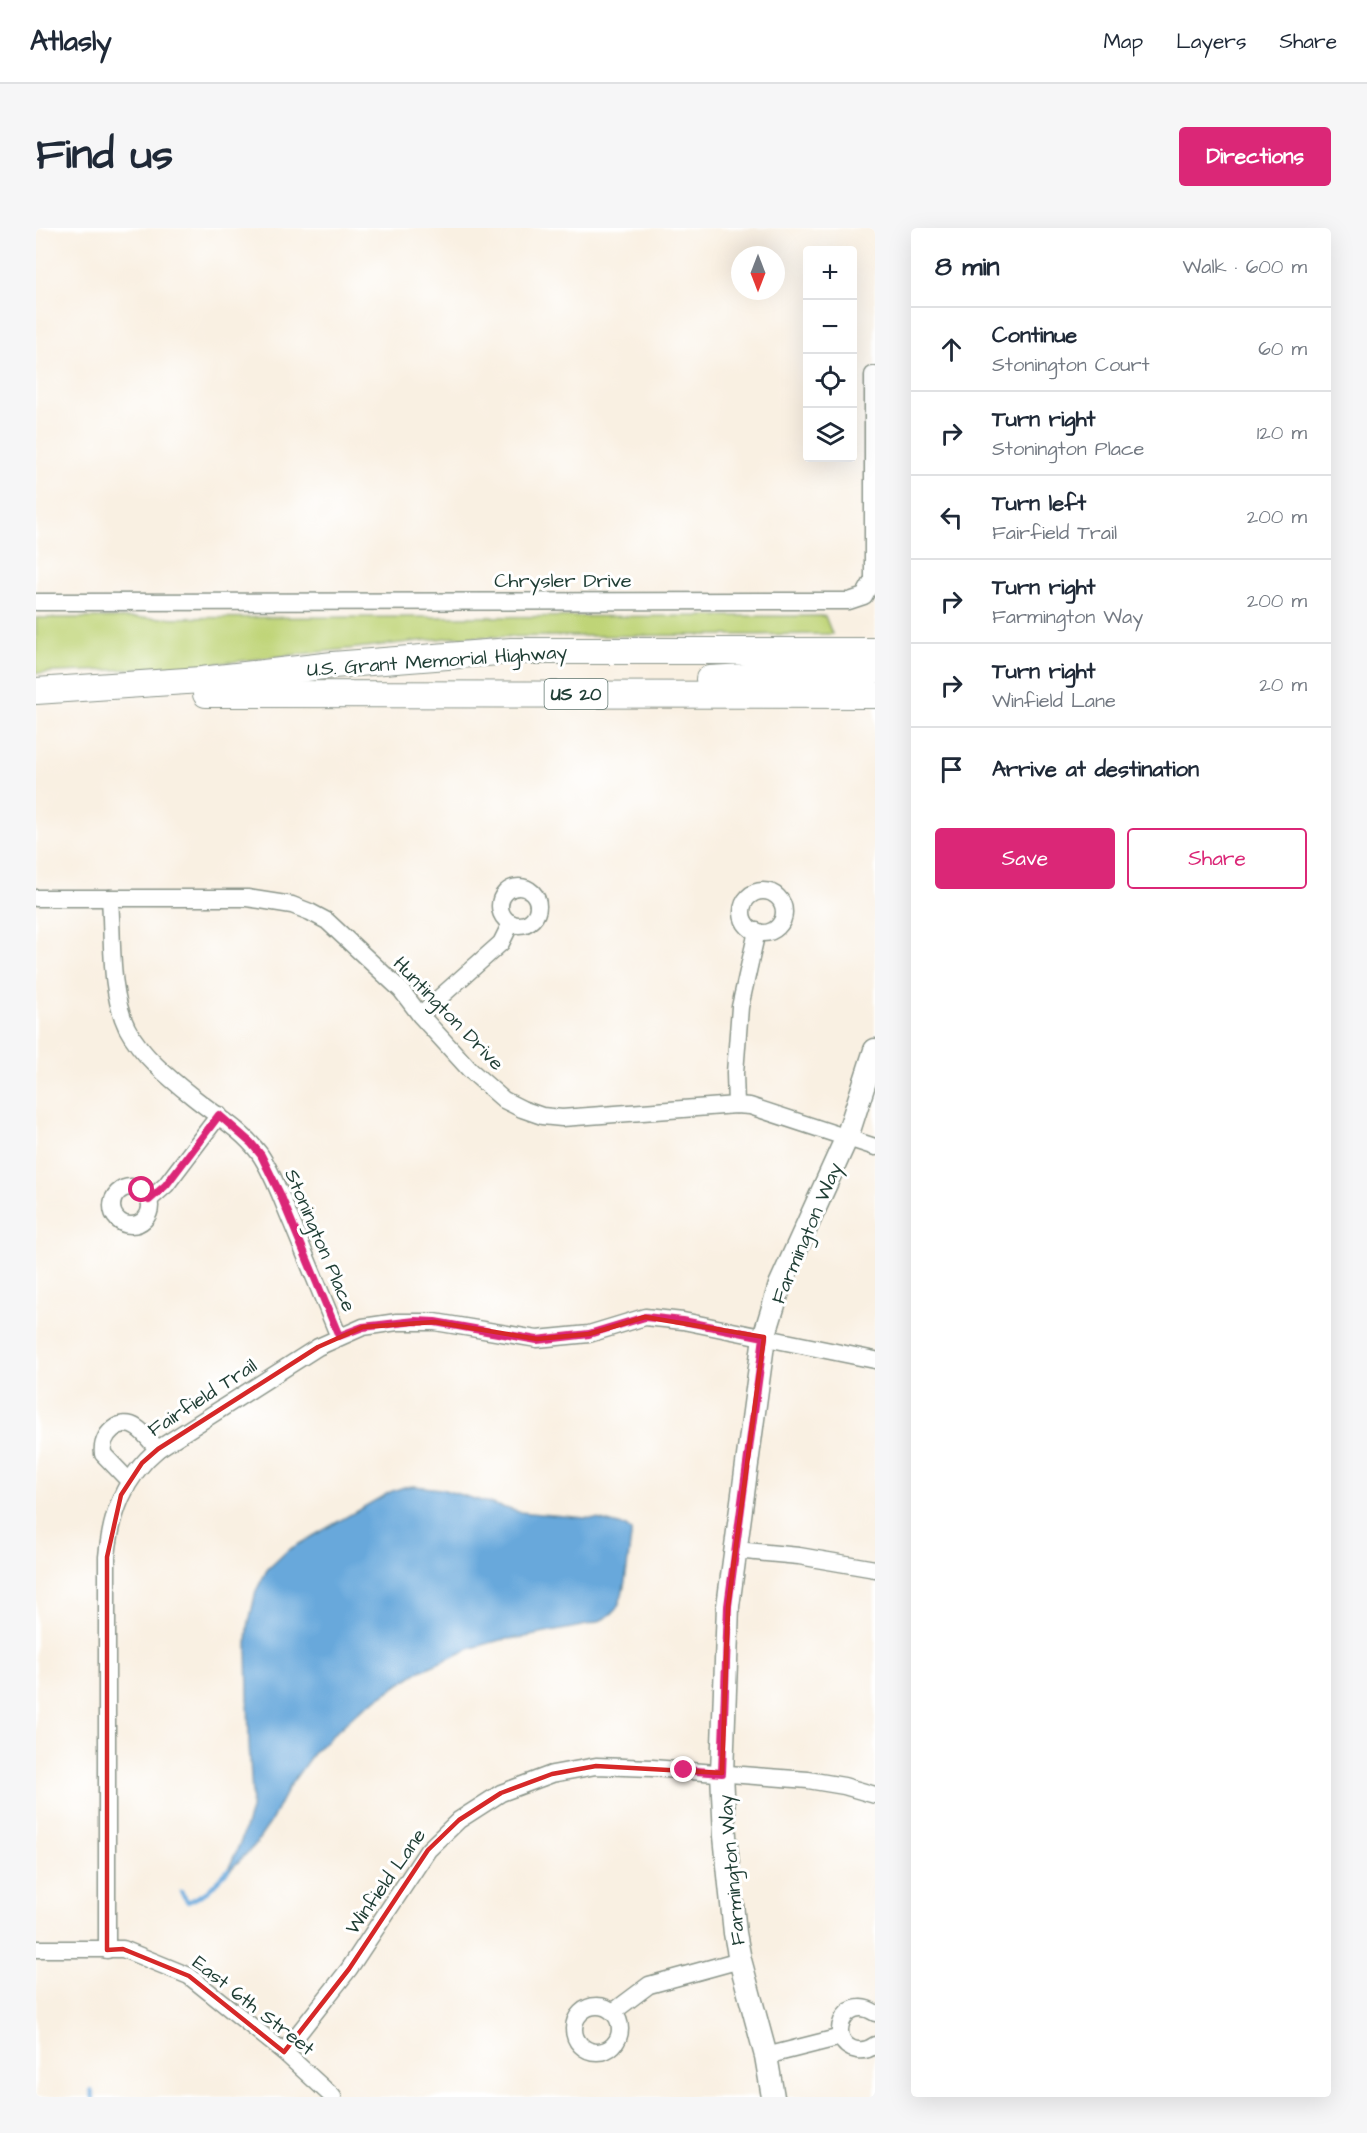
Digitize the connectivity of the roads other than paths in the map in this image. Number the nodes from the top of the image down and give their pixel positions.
1 (875, 375) edge
2 (36, 602) edge
3 (868, 647) edge
4 (875, 670) edge
5 (36, 691) edge
6 (572, 694) junction
7 (36, 696) edge
8 (869, 699) edge
9 (36, 898) edge
10 (110, 898) junction
11 (511, 923) dead end
12 (757, 931) dead end
13 (420, 1015) junction
14 (875, 1050) edge
15 (736, 1105) junction
16 (219, 1115) junction
17 (847, 1137) junction
18 (875, 1147) edge
19 (149, 1200) dead end
20 (339, 1336) junction
21 (764, 1337) junction
22 (875, 1359) edge
23 (158, 1449) junction
24 (129, 1480) junction
25 (735, 1550) junction
26 (875, 1569) edge
27 (722, 1773) junction
28 (875, 1795) edge
29 (36, 1949) edge
30 (106, 1950) junction
31 (740, 1960) junction
32 (613, 2012) dead end
33 (875, 2013) edge
34 (841, 2037) junction
35 (875, 2045) edge
36 (284, 2052) junction
37 (766, 2056) junction
38 (333, 2097) edge
39 (773, 2097) edge

1 - 2 street, Chrysler Drive
3 - 5 main road, U.S. Grant Memorial Highway / US 20
4 - 6 main road
6 - 7 main road, U.S. Grant Memorial Highway / US 20
6 - 8 main road, U.S. Grant Memorial Highway / US 20
9 - 10 street, Huntington Drive
10 - 13 street, Huntington Drive
10 - 16 street, Stonington Place
11 - 13 street
12 - 15 street
13 - 15 street, Huntington Drive
14 - 17 street, Farmington Way
15 - 17 street, Huntington Drive
16 - 19 street
16 - 20 street, Stonington Place
17 - 18 street, Huntington Drive
17 - 21 street, Farmington Way
20 - 21 street, Fairfield Trail
20 - 23 street, Fairfield Trail
21 - 22 street, Fairfield Trail
21 - 25 street, Farmington Way
23 - 24 street, Fairfield Trail
23 - 24 street
24 - 30 street, Fairfield Trail
25 - 26 street
25 - 27 street, Farmington Way
27 - 28 street, Winfield Lane
27 - 31 street, Farmington Way
27 - 36 street, Winfield Lane
29 - 30 street, East 6th Street
30 - 36 street, East 6th Street
31 - 32 street
31 - 37 street, Farmington Way
33 - 34 street
34 - 35 street
34 - 37 street
36 - 38 street, East 6th Street
37 - 39 street, Farmington Way

